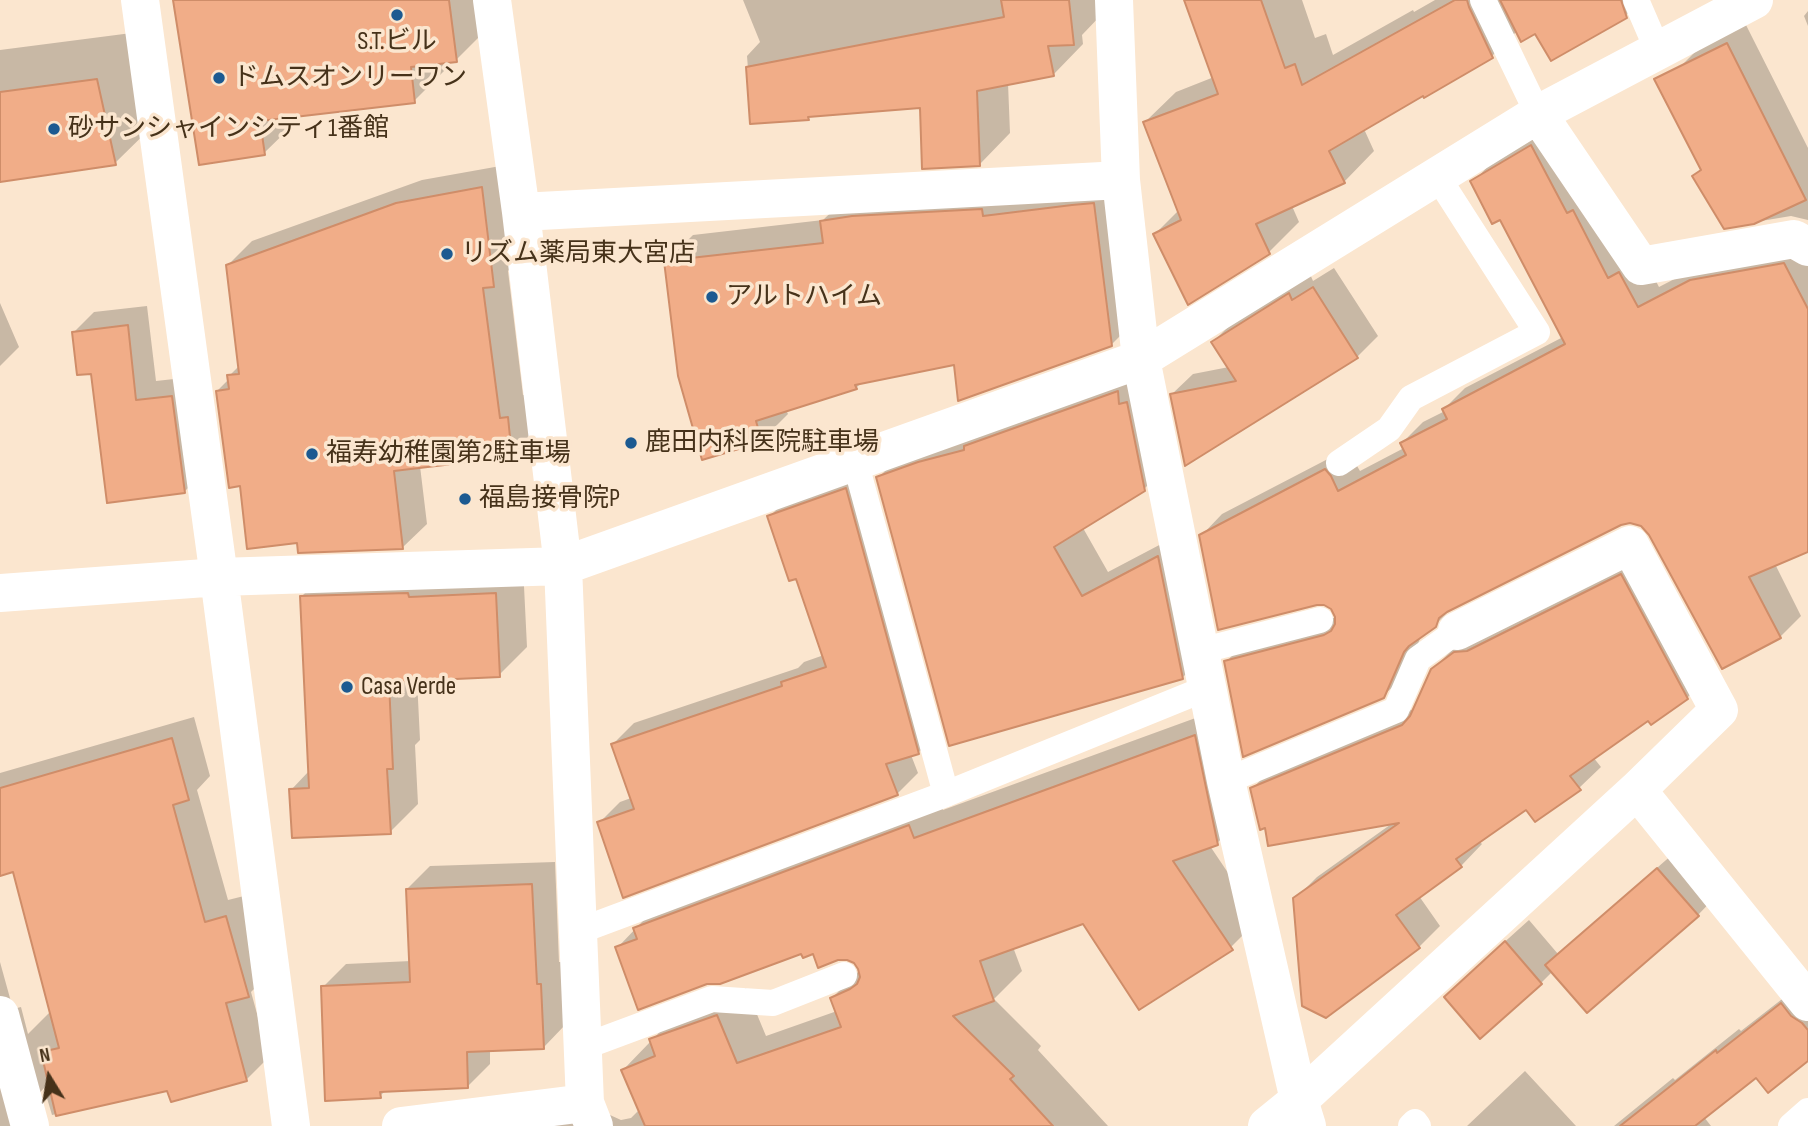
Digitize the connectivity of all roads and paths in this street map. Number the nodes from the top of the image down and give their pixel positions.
1 (140, 0) edge
2 (492, 0) edge
3 (1114, 0) edge
4 (1483, 0) edge
5 (1636, 0) edge
6 (1755, 0) edge
7 (1658, 51) junction
8 (1538, 114) junction
9 (1437, 176) junction
10 (1121, 180) junction
11 (521, 212) junction
12 (1808, 247) edge
13 (1141, 359) junction
14 (855, 461) junction
15 (1339, 463) dead end
16 (563, 566) junction
17 (219, 577) junction
18 (0, 593) edge
19 (1320, 620) dead end
20 (1457, 631) joint
21 (1200, 651) junction
22 (1207, 688) junction
23 (1226, 780) junction
24 (1637, 790) junction
25 (946, 794) junction
26 (579, 931) junction
27 (844, 975) dead end
28 (1808, 1002) edge
29 (0, 1015) edge
30 (583, 1047) junction
31 (1808, 1111) edge
32 (1303, 1113) edge
33 (590, 1114) edge
34 (30, 1126) edge
35 (291, 1126) edge
36 (401, 1126) edge
37 (1267, 1126) edge
38 (1411, 1126) edge
39 (1418, 1126) edge
40 (1790, 1126) edge

1 - 17 street
2 - 11 street
3 - 10 street
4 - 8 lane
5 - 7 lane
6 - 7 street
7 - 8 street
8 - 9 street
8 - 12 street
9 - 13 street
9 - 15 lane
10 - 11 street
10 - 13 street
11 - 16 street
13 - 14 street
13 - 21 street
14 - 16 street
14 - 25 lane
16 - 17 street
16 - 26 street
17 - 18 street
17 - 35 street
19 - 21 lane
20 - 23 lane
20 - 24 street
21 - 22 street
22 - 23 street
22 - 25 lane
23 - 32 street
24 - 28 street
24 - 32 street
25 - 26 lane
26 - 30 street
27 - 30 lane
29 - 34 street
30 - 33 street
31 - 40 lane
32 - 37 street
33 - 36 street
38 - 39 lane

